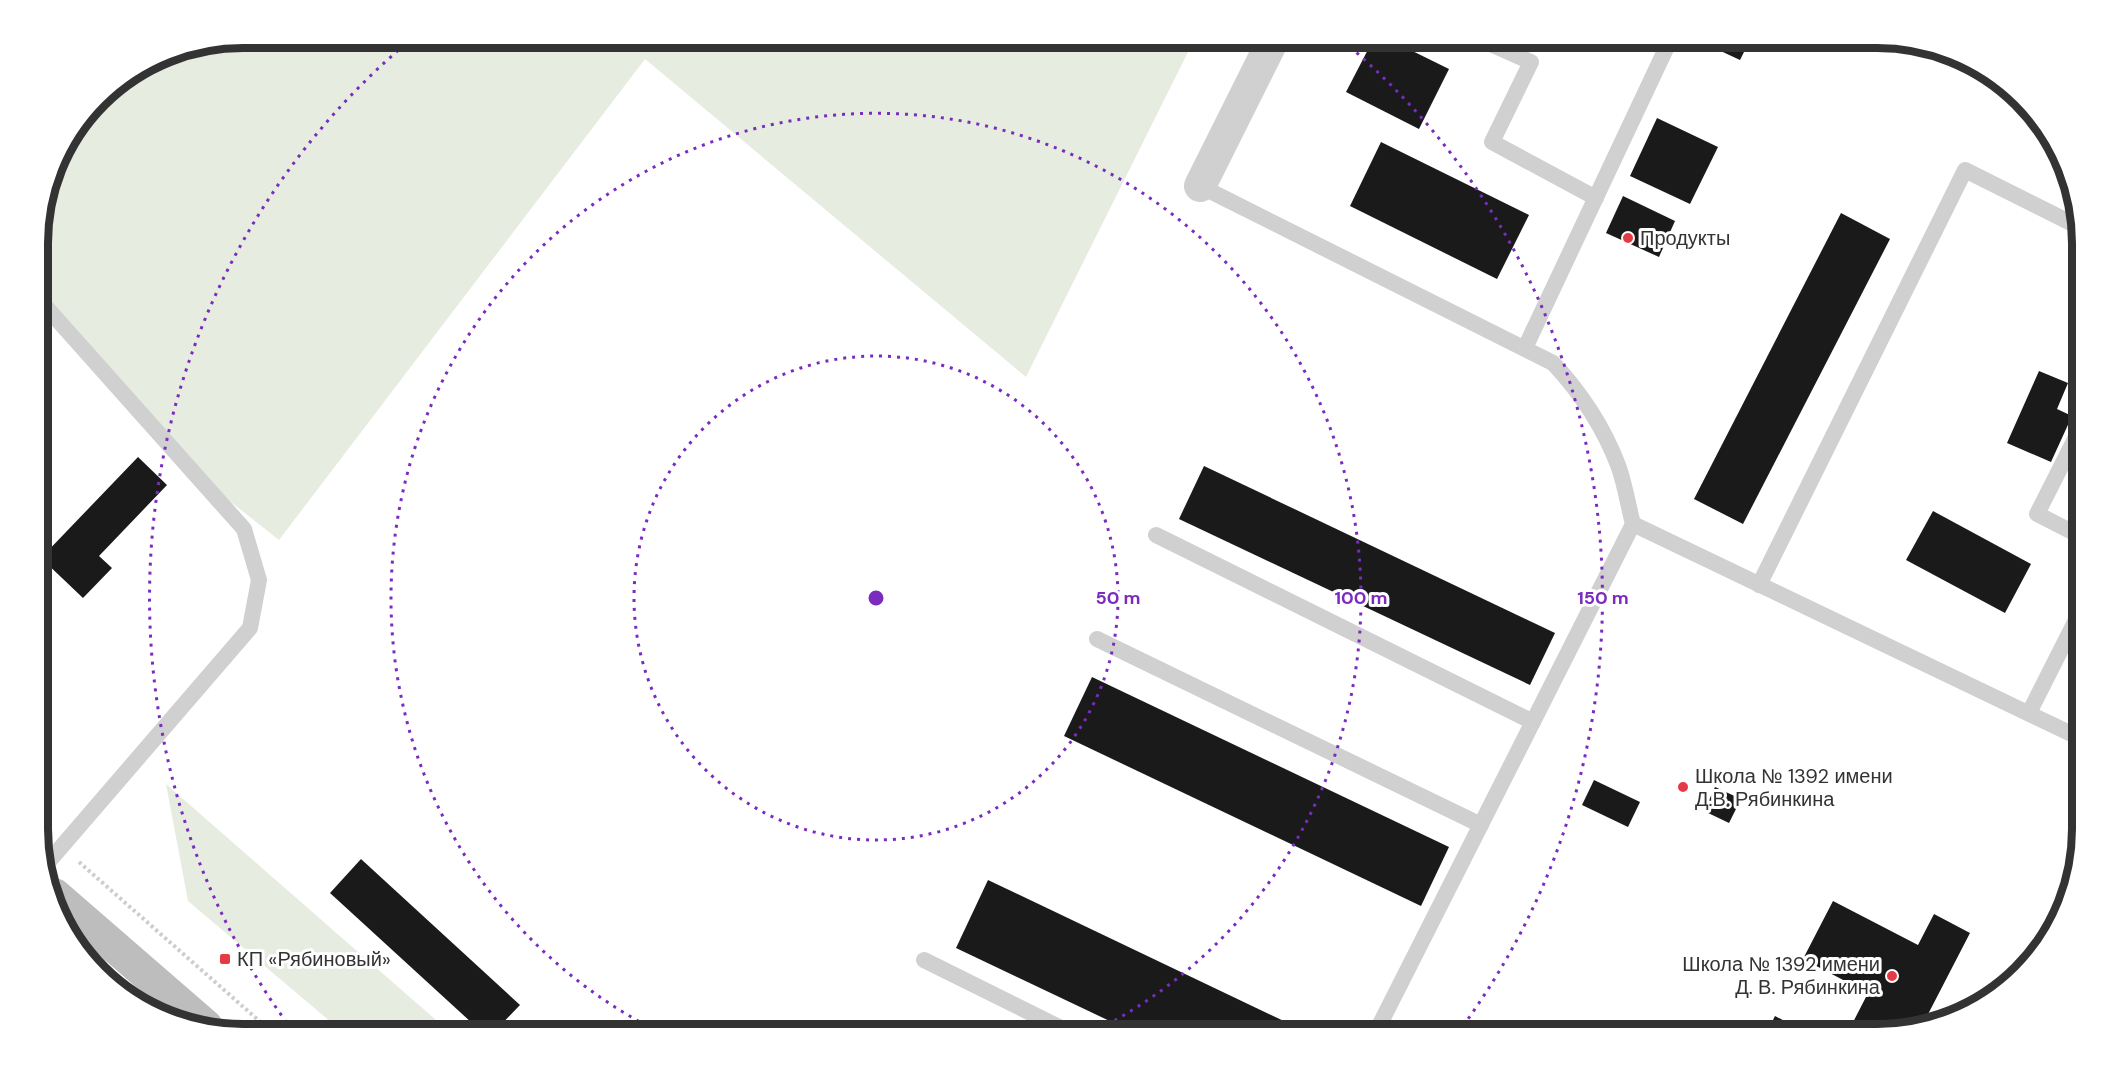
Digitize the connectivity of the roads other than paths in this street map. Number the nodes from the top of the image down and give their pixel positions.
1 (1269, 48) edge
2 (1500, 48) edge
3 (1666, 48) edge
4 (1200, 186) joint
5 (1596, 198) junction
6 (2070, 223) edge
7 (48, 309) edge
8 (1525, 348) junction
9 (2072, 445) edge
10 (1633, 525) junction
11 (2072, 532) edge
12 (1156, 535) dead end
13 (1759, 585) junction
14 (2072, 628) edge
15 (1096, 639) dead end
16 (2029, 713) junction
17 (1533, 722) junction
18 (2072, 734) edge
19 (1481, 825) junction
20 (51, 859) edge
21 (62, 900) edge
22 (924, 960) dead end
23 (197, 1018) edge
24 (1053, 1024) edge
25 (1380, 1024) edge

1 - 4 street
2 - 5 lane
3 - 5 lane
4 - 8 lane
5 - 8 lane
6 - 13 lane
7 - 20 lane
8 - 10 lane
9 - 11 lane
10 - 13 lane
10 - 17 lane
12 - 17 lane
13 - 16 lane
14 - 16 lane
15 - 19 lane
16 - 18 lane
17 - 19 lane
19 - 25 lane
21 - 23 main road
22 - 24 lane

